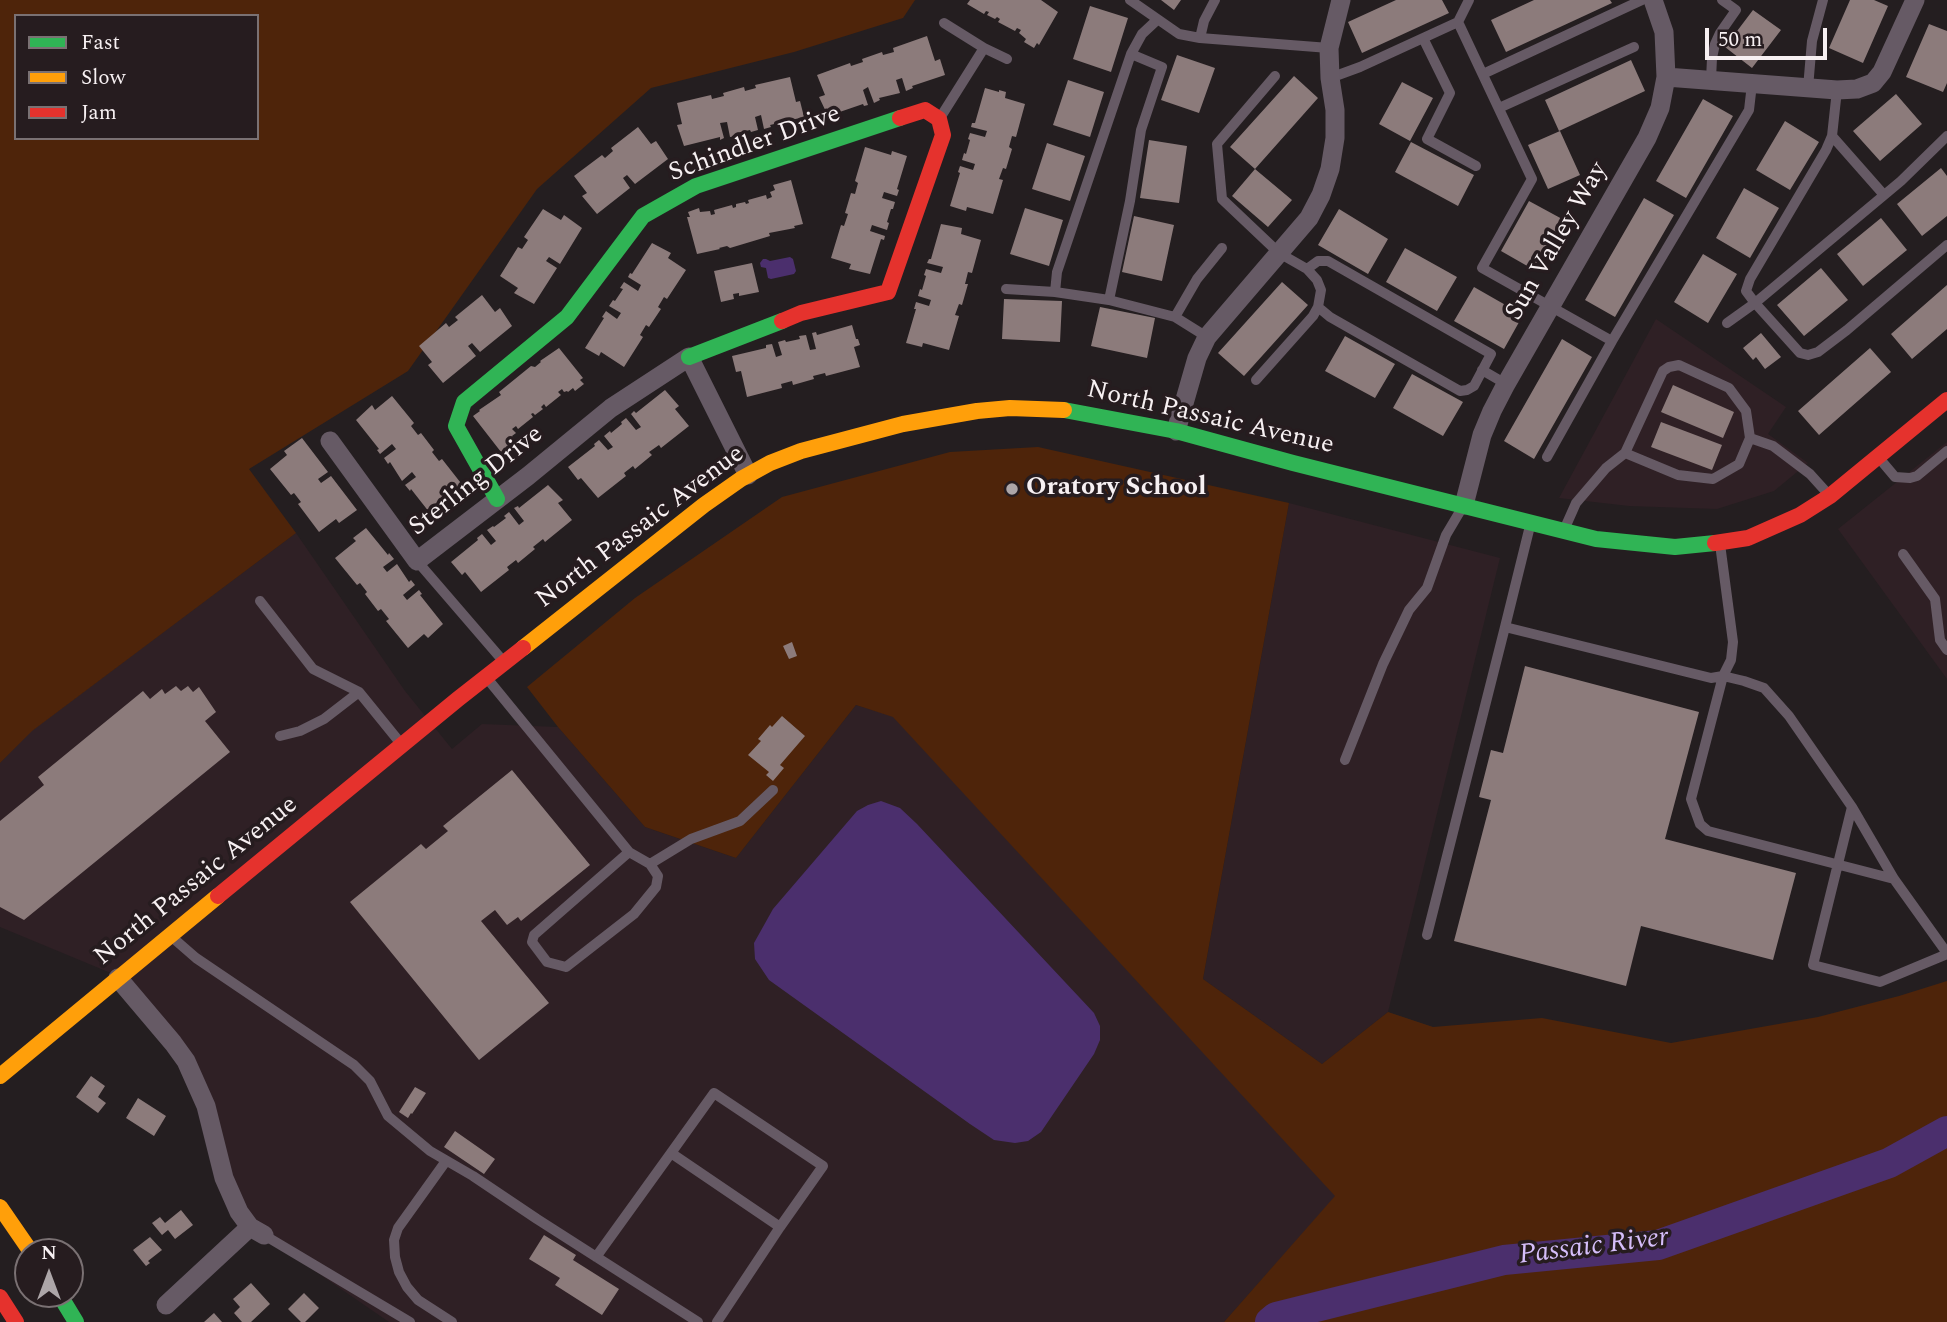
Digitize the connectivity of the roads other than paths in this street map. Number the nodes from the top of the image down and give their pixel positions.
1 (1130, 0) edge
2 (1215, 0) edge
3 (1341, 0) edge
4 (1469, 0) edge
5 (1642, 0) edge
6 (1653, 0) edge
7 (1722, 0) edge
8 (1823, 0) edge
9 (1915, 0) edge
10 (1157, 20) junction
11 (1458, 22) junction
12 (944, 23) dead end
13 (1200, 38) junction
14 (1423, 38) junction
15 (1634, 47) dead end
16 (984, 48) junction
17 (1329, 48) junction
18 (1130, 54) junction
19 (1007, 59) dead end
20 (1483, 74) junction
21 (1276, 76) dead end
22 (1666, 77) junction
23 (1330, 78) junction
24 (1711, 80) junction
25 (1752, 84) junction
26 (1808, 88) junction
27 (1837, 90) junction
28 (1499, 108) junction
29 (941, 127) junction
30 (1832, 136) junction
31 (1947, 136) edge
32 (1476, 166) dead end
33 (1884, 195) junction
34 (1947, 245) edge
35 (1222, 247) dead end
36 (1279, 253) junction
37 (1307, 269) junction
38 (1006, 289) dead end
39 (1055, 292) junction
40 (1109, 300) junction
41 (1755, 303) junction
42 (1318, 307) junction
43 (1551, 307) junction
44 (1175, 317) junction
45 (1727, 323) dead end
46 (1207, 337) junction
47 (1612, 341) junction
48 (688, 356) junction
49 (1482, 370) junction
50 (1256, 380) dead end
51 (1506, 384) junction
52 (1947, 400) edge
53 (1176, 431) junction
54 (1750, 438) junction
55 (330, 440) dead end
56 (1947, 451) edge
57 (1625, 453) junction
58 (1547, 457) dead end
59 (1878, 458) junction
60 (748, 475) junction
61 (1830, 496) junction
62 (498, 499) junction
63 (1464, 505) junction
64 (1531, 522) junction
65 (1564, 531) junction
66 (1720, 544) junction
67 (1903, 554) dead end
68 (417, 561) junction
69 (260, 601) dead end
70 (1505, 627) junction
71 (1947, 650) edge
72 (505, 663) junction
73 (1723, 676) junction
74 (486, 677) junction
75 (359, 692) junction
76 (280, 736) dead end
77 (402, 745) junction
78 (1345, 760) dead end
79 (773, 790) dead end
80 (1852, 807) junction
81 (629, 852) junction
82 (650, 864) junction
83 (1838, 865) junction
84 (1894, 879) junction
85 (170, 935) junction
86 (1427, 935) dead end
87 (1947, 953) edge
88 (118, 978) junction
89 (0, 1076) edge
90 (671, 1153) junction
91 (446, 1161) junction
92 (0, 1207) edge
93 (780, 1227) junction
94 (257, 1231) junction
95 (21, 1238) edge
96 (596, 1257) junction
97 (0, 1297) edge
98 (166, 1305) dead end
99 (16, 1322) edge
100 (410, 1322) edge
101 (452, 1322) edge
102 (698, 1322) edge
103 (717, 1322) edge

1 - 10 lane
2 - 13 lane
3 - 17 street
4 - 11 lane
5 - 20 lane
6 - 22 street, Sun Valley Way
7 - 24 lane
8 - 26 lane
9 - 27 street
10 - 13 lane
10 - 18 lane
11 - 14 lane
11 - 20 lane
12 - 16 lane
13 - 17 lane
14 - 23 lane
14 - 32 lane
15 - 28 lane
16 - 19 lane
16 - 29 lane
17 - 23 street
18 - 39 lane
18 - 40 lane
20 - 28 lane
21 - 36 lane
22 - 24 street
22 - 43 street, Sun Valley Way
23 - 36 street
24 - 25 street
25 - 26 street
25 - 47 lane
26 - 27 street
27 - 30 lane
28 - 43 lane
29 - 48 main road, Sterling Drive
29 - 62 main road, Schindler Drive
30 - 33 lane
30 - 41 lane
31 - 33 lane
33 - 41 lane
34 - 41 lane
35 - 44 lane
36 - 37 lane
36 - 46 street
37 - 42 lane
37 - 49 lane
38 - 39 lane
39 - 40 lane
40 - 44 lane
41 - 45 lane
42 - 49 lane
42 - 50 lane
43 - 47 lane
43 - 51 street, Sun Valley Way
44 - 46 lane
46 - 53 street
47 - 58 lane
48 - 60 street
48 - 62 street, Sterling Drive
49 - 51 lane
51 - 63 street, Sun Valley Way
52 - 59 main road, North Passaic Avenue
53 - 60 main road, North Passaic Avenue
53 - 63 main road, North Passaic Avenue
54 - 57 lane
54 - 57 lane
54 - 61 lane
55 - 68 street, Sterling Drive
56 - 59 lane
57 - 65 lane
59 - 61 main road, North Passaic Avenue
60 - 72 main road, North Passaic Avenue
61 - 66 main road, North Passaic Avenue
62 - 68 street, Sterling Drive
63 - 64 main road, North Passaic Avenue
63 - 78 lane
64 - 65 main road, North Passaic Avenue
64 - 70 lane
65 - 66 main road, North Passaic Avenue
66 - 73 lane
67 - 71 lane
68 - 72 lane
69 - 75 lane
70 - 73 lane
70 - 86 lane
72 - 74 main road, North Passaic Avenue
73 - 80 lane
73 - 83 lane
74 - 77 main road, North Passaic Avenue
74 - 81 lane
75 - 76 lane
75 - 77 lane
77 - 85 main road, North Passaic Avenue
79 - 82 lane
80 - 83 lane
80 - 84 lane
81 - 82 lane
81 - 82 lane
83 - 84 lane
83 - 87 lane
84 - 87 lane
85 - 88 main road, North Passaic Avenue
85 - 91 lane
88 - 89 main road, North Passaic Avenue
88 - 94 street
90 - 93 lane
90 - 93 lane
90 - 96 lane
91 - 96 lane
91 - 101 lane
92 - 95 main road
93 - 103 lane
94 - 98 street
94 - 100 lane
96 - 102 lane
97 - 99 main road

